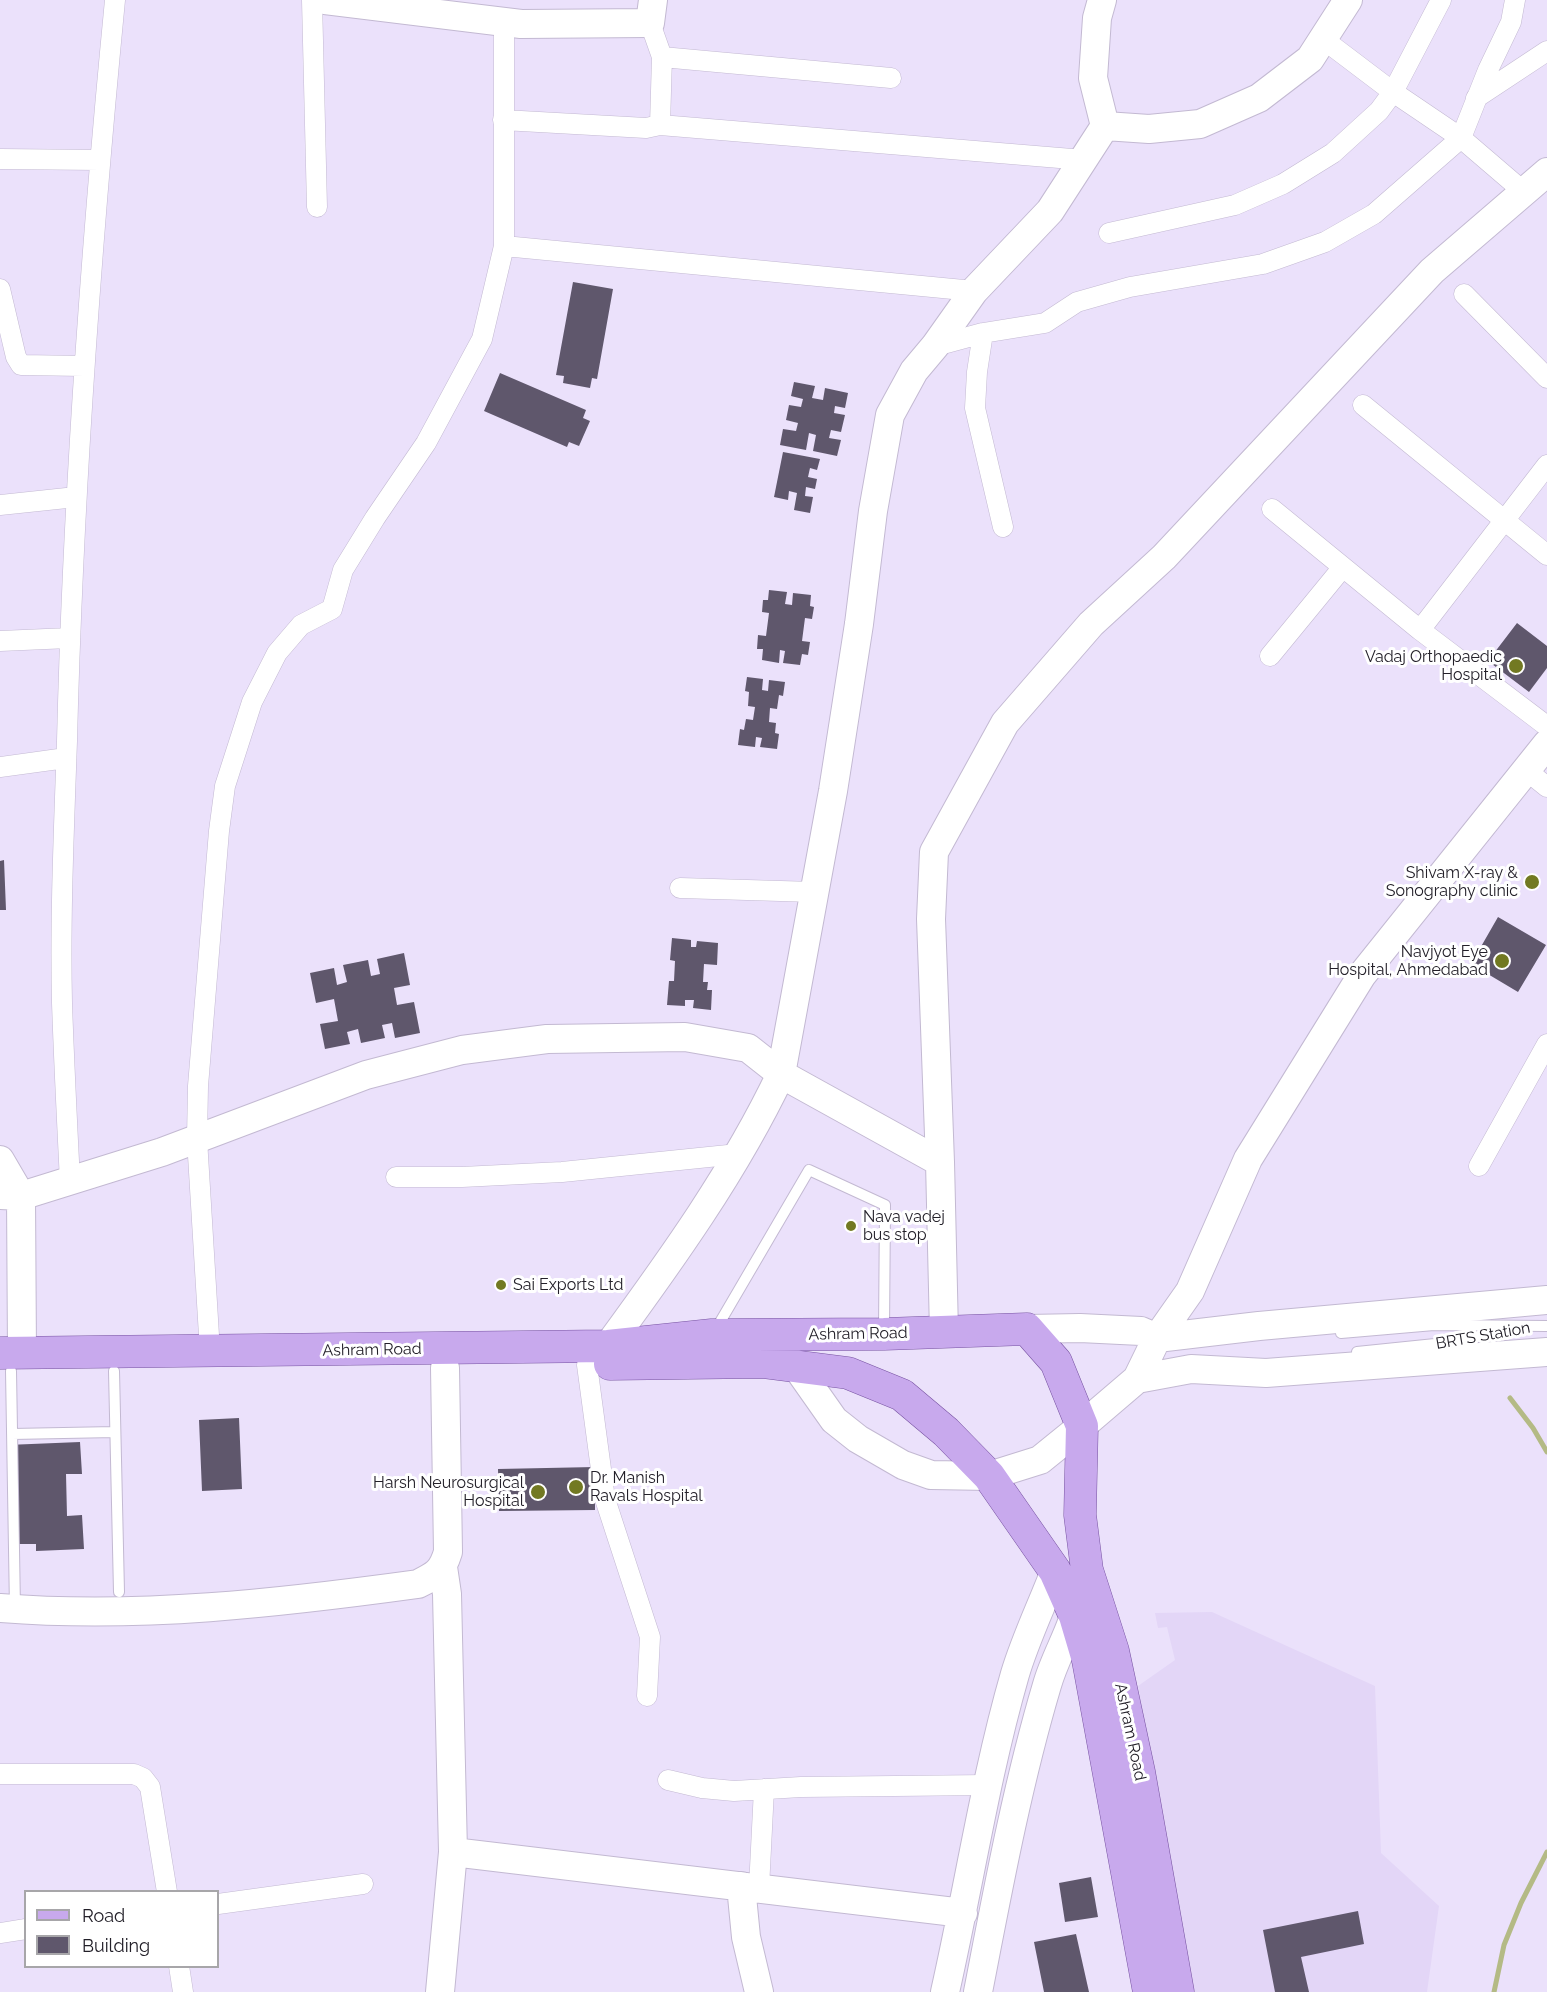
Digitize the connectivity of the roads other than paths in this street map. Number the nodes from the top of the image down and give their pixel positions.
1 (115, 0) edge
2 (312, 0) edge
3 (325, 0) edge
4 (1102, 0) edge
5 (1348, 0) edge
6 (1441, 0) edge
7 (1515, 0) edge
8 (401, 5) edge
9 (651, 11) edge
10 (504, 22) junction
11 (1323, 39) junction
12 (1547, 51) edge
13 (662, 57) junction
14 (891, 78) dead end
15 (1393, 92) junction
16 (1476, 98) junction
17 (503, 120) junction
18 (660, 125) junction
19 (1105, 126) junction
20 (1461, 138) junction
21 (0, 159) edge
22 (99, 160) junction
23 (1084, 160) junction
24 (1547, 172) edge
25 (1524, 192) junction
26 (316, 207) dead end
27 (1109, 233) dead end
28 (504, 246) junction
29 (0, 289) edge
30 (974, 291) junction
31 (1464, 294) dead end
32 (983, 333) junction
33 (936, 346) junction
34 (84, 366) junction
35 (1547, 378) edge
36 (1363, 405) dead end
37 (1547, 465) edge
38 (76, 497) junction
39 (0, 505) edge
40 (1272, 509) dead end
41 (1505, 519) junction
42 (1004, 526) dead end
43 (1547, 555) edge
44 (1343, 567) junction
45 (1420, 630) junction
46 (69, 638) junction
47 (0, 641) edge
48 (1270, 656) dead end
49 (1546, 729) edge
50 (66, 758) junction
51 (0, 767) edge
52 (1537, 778) edge
53 (680, 888) dead end
54 (814, 892) junction
55 (1547, 1044) edge
56 (781, 1074) junction
57 (197, 1139) junction
58 (738, 1154) junction
59 (0, 1160) edge
60 (940, 1162) junction
61 (1479, 1166) dead end
62 (396, 1177) dead end
63 (70, 1181) junction
64 (11, 1196) edge
65 (1547, 1300) edge
66 (1027, 1329) junction
67 (944, 1332) junction
68 (884, 1334) junction
69 (1203, 1334) junction
70 (1329, 1334) dead end
71 (712, 1335) junction
72 (1149, 1335) junction
73 (1544, 1335) edge
74 (1259, 1338) dead end
75 (210, 1352) junction
76 (1341, 1354) dead end
77 (597, 1355) junction
78 (1270, 1361) dead end
79 (8, 1362) edge
80 (796, 1366) junction
81 (445, 1368) junction
82 (1222, 1370) junction
83 (114, 1371) junction
84 (1137, 1379) junction
85 (1082, 1426) junction
86 (115, 1432) junction
87 (12, 1434) junction
88 (989, 1476) junction
89 (443, 1567) junction
90 (1087, 1570) junction
91 (1055, 1571) junction
92 (119, 1592) dead end
93 (7, 1608) edge
94 (1075, 1616) junction
95 (647, 1696) dead end
96 (0, 1774) edge
97 (668, 1780) dead end
98 (988, 1785) junction
99 (764, 1789) junction
100 (453, 1852) junction
101 (363, 1884) dead end
102 (750, 1887) junction
103 (167, 1890) edge
104 (219, 1904) edge
105 (963, 1912) junction
106 (24, 1929) edge
107 (0, 1932) edge
108 (179, 1968) edge
109 (183, 1992) edge
110 (440, 1992) edge
111 (759, 1992) edge
112 (945, 1992) edge
113 (978, 1992) edge
114 (1149, 1992) edge
115 (1178, 1992) edge

1 - 22 street
2 - 26 street
3 - 8 street
4 - 19 street
5 - 11 street
6 - 15 street
7 - 16 street
8 - 10 street
9 - 10 street
9 - 13 street
10 - 17 street
11 - 15 street
11 - 19 street
12 - 16 street
13 - 14 street
13 - 18 street
15 - 20 street
15 - 27 street
16 - 20 street
17 - 18 street
17 - 28 street
18 - 23 street
19 - 23 street
20 - 25 street
20 - 32 street
21 - 22 street
22 - 34 street
23 - 30 street
24 - 25 street
25 - 60 street
28 - 30 street
28 - 57 street
29 - 34 street
30 - 33 street
31 - 35 street
32 - 33 street
32 - 42 street
33 - 54 street
34 - 38 street
36 - 41 street
37 - 41 street
38 - 39 street
38 - 46 street
40 - 44 street
41 - 43 street
41 - 45 street
44 - 45 street
44 - 48 street
45 - 49 street
46 - 47 street
46 - 50 street
49 - 52 street
49 - 72 street
50 - 51 street
50 - 63 street
52 - 72 street
53 - 54 street
54 - 56 street
55 - 61 street
56 - 57 street
56 - 58 street
56 - 60 street
57 - 63 street
57 - 75 street
58 - 62 street
58 - 77 street
59 - 64 street
60 - 67 street
63 - 64 street
64 - 79 street
65 - 69 street
66 - 67 main road, Ashram Road
66 - 72 street
66 - 85 main road, Ashram Road
67 - 68 main road, Ashram Road
68 - 71 main road, Ashram Road
68 - 71 lane
69 - 72 street
69 - 74 lane
70 - 73 lane, BRTS Station
71 - 77 main road, Ashram Road
72 - 84 street
73 - 76 lane, BRTS Station
73 - 82 street
75 - 77 main road, Ashram Road
75 - 79 main road, Ashram Road
77 - 80 main road, Ashram Road
77 - 81 main road, Ashram Road
77 - 95 street
78 - 82 lane
79 - 83 main road, Ashram Road
79 - 87 lane
80 - 88 main road, Ashram Road
80 - 88 street
81 - 83 main road, Ashram Road
81 - 89 street
82 - 84 street
83 - 86 lane
84 - 85 street
85 - 88 street
85 - 90 main road, Ashram Road
86 - 87 lane
86 - 92 lane
87 - 93 lane
88 - 91 main road, Ashram Road
89 - 93 street
89 - 100 street
90 - 94 street
90 - 115 main road, Ashram Road
91 - 94 main road, Ashram Road
91 - 98 street
94 - 113 street
94 - 114 main road, Ashram Road
96 - 103 street
97 - 99 street
98 - 99 street
98 - 105 street
99 - 102 street
100 - 102 street
100 - 110 street
101 - 104 street
102 - 105 street
102 - 111 street
105 - 112 street
106 - 107 street
108 - 109 street

